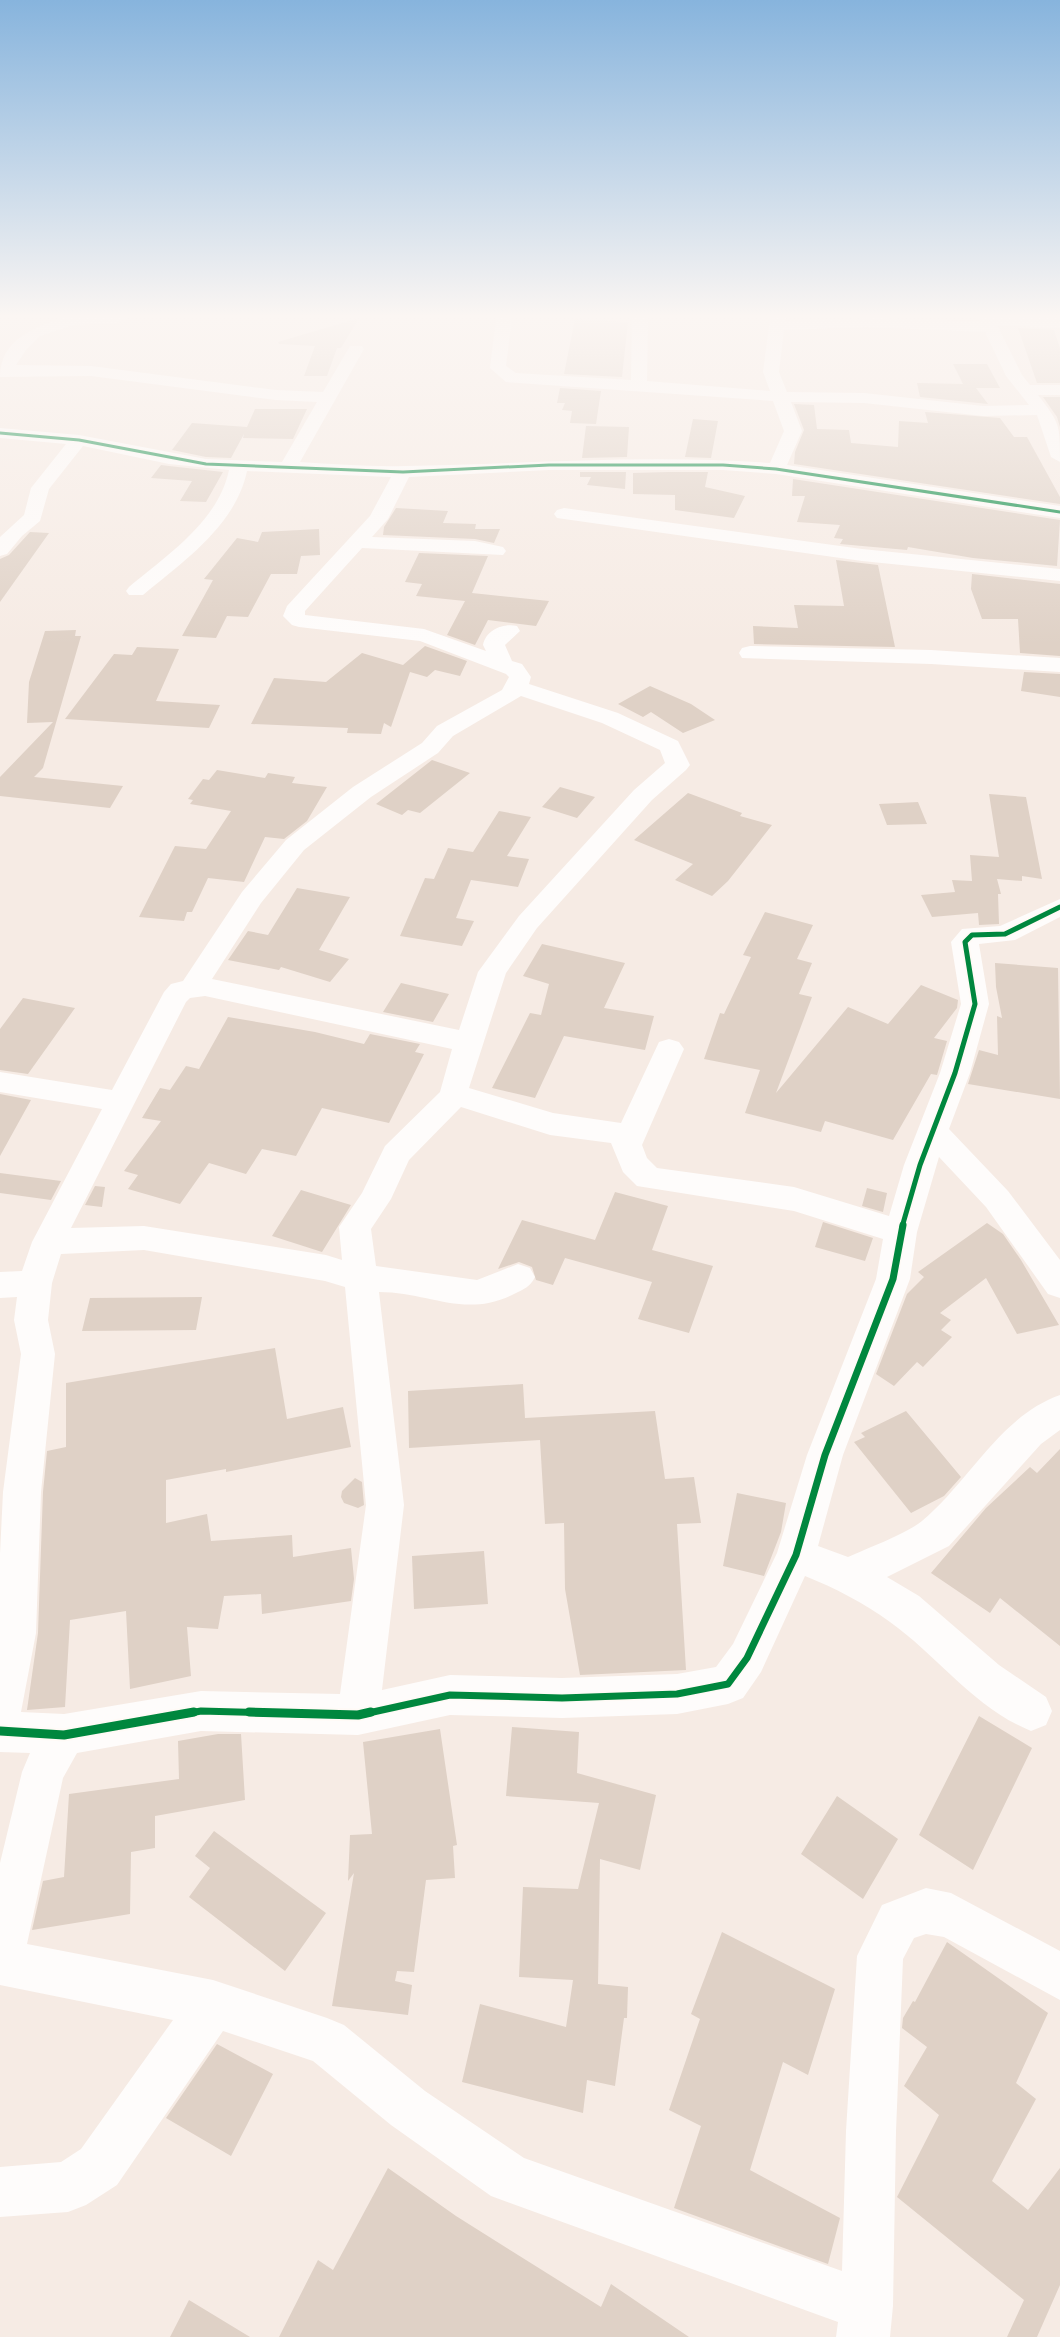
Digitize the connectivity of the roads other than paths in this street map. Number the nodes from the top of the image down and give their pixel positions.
1 (311, 427) edge
2 (791, 427) edge
3 (1053, 427) edge
4 (0, 433) edge
5 (79, 440) junction
6 (1060, 458) edge
7 (239, 464) junction
8 (289, 466) junction
9 (776, 469) junction
10 (402, 472) junction
11 (1060, 512) edge
12 (564, 514) dead end
13 (357, 542) junction
14 (0, 550) edge
15 (496, 551) dead end
16 (1060, 575) edge
17 (136, 591) dead end
18 (509, 631) dead end
19 (750, 654) dead end
20 (502, 663) junction
21 (1060, 665) edge
22 (517, 687) junction
23 (1060, 907) edge
24 (193, 987) junction
25 (467, 1042) junction
26 (669, 1049) dead end
27 (0, 1082) edge
28 (455, 1095) junction
29 (120, 1102) junction
30 (933, 1131) junction
31 (630, 1135) junction
32 (901, 1232) junction
33 (48, 1242) junction
34 (518, 1277) dead end
35 (359, 1279) junction
36 (17, 1284) edge
37 (1060, 1285) edge
38 (1060, 1410) edge
39 (796, 1555) junction
40 (850, 1576) junction
41 (1031, 1711) dead end
42 (0, 1712) edge
43 (358, 1715) junction
44 (0, 1731) edge
45 (64, 1735) junction
46 (0, 1962) edge
47 (1060, 1977) edge
48 (213, 2004) junction
49 (0, 2192) edge
50 (865, 2322) edge

1 - 8 street
2 - 9 street
3 - 6 street
4 - 5 street
5 - 7 street
5 - 14 street
7 - 8 street
7 - 17 street
8 - 10 street
9 - 10 street
9 - 11 street
10 - 13 street
12 - 16 street
13 - 15 street
13 - 20 street
18 - 20 street
19 - 21 street
20 - 22 street
22 - 24 street
22 - 25 street
23 - 30 street
24 - 25 street
24 - 29 street
25 - 28 street
26 - 31 street
27 - 29 street
28 - 31 street
28 - 35 street
29 - 33 street
30 - 32 street
30 - 37 street
31 - 32 street
32 - 39 street
33 - 35 street
33 - 36 street
34 - 35 street
35 - 43 street
36 - 42 street
38 - 40 street
39 - 40 street
39 - 43 street
40 - 41 street
43 - 45 street
44 - 45 street
45 - 46 street
46 - 48 street
47 - 50 street
48 - 49 street
48 - 50 street

